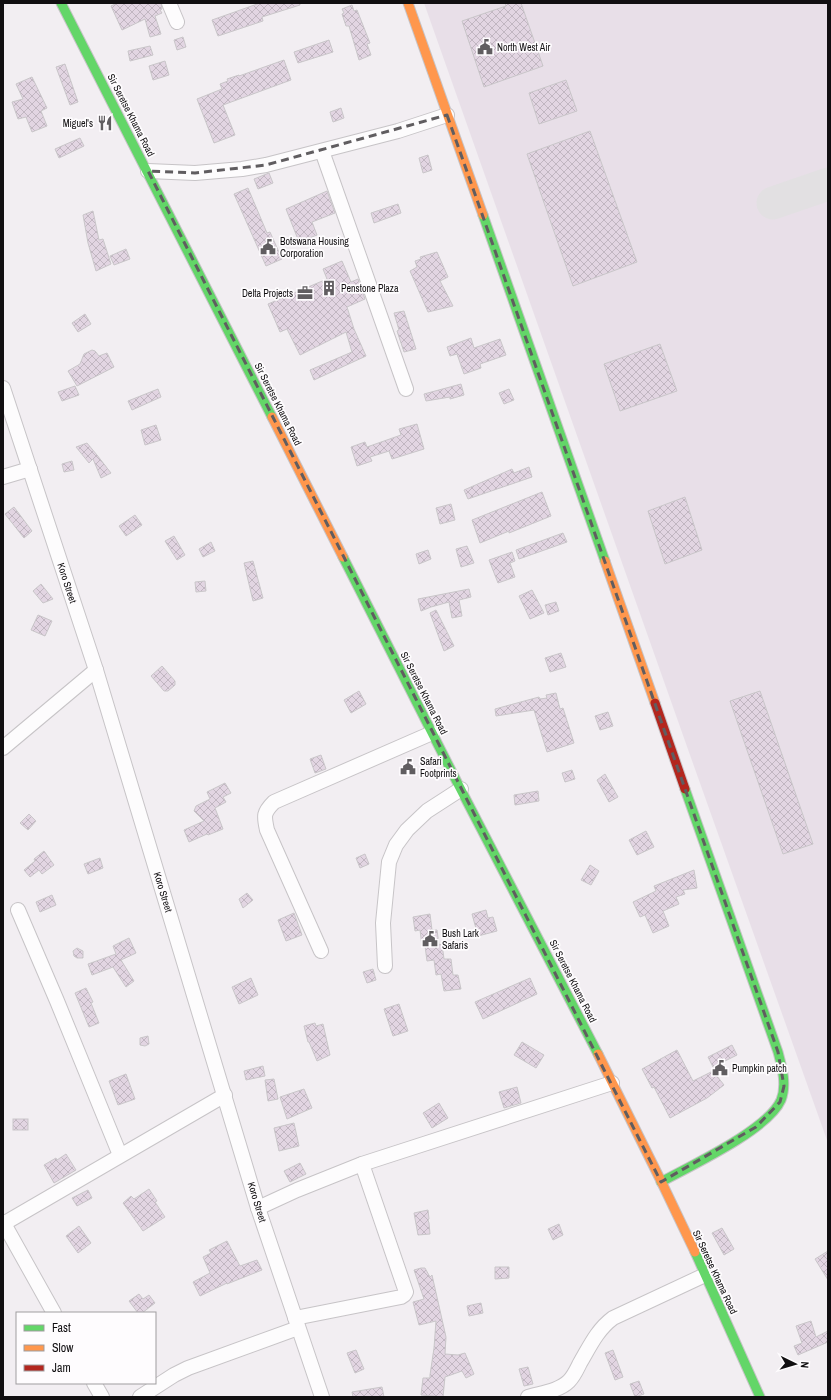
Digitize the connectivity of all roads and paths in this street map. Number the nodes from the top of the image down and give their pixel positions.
1 (61, 3) edge
2 (169, 3) edge
3 (408, 3) edge
4 (177, 22) dead end
5 (447, 115) junction
6 (322, 151) junction
7 (148, 171) junction
8 (3, 388) edge
9 (406, 389) dead end
10 (30, 469) junction
11 (3, 477) edge
12 (96, 670) junction
13 (432, 733) junction
14 (3, 748) edge
15 (461, 789) junction
16 (18, 910) dead end
17 (321, 952) dead end
18 (384, 966) dead end
19 (612, 1083) junction
20 (224, 1095) junction
21 (120, 1155) junction
22 (362, 1164) junction
23 (661, 1182) junction
24 (258, 1208) junction
25 (3, 1223) edge
26 (705, 1274) junction
27 (53, 1312) edge
28 (297, 1323) junction
29 (95, 1384) edge
30 (102, 1397) edge
31 (140, 1397) edge
32 (322, 1397) edge
33 (528, 1397) edge
34 (760, 1397) edge

1 - 7 main road, Sir Seretse Khama Road
2 - 4 street
3 - 5 main road
5 - 6 street
5 - 23 main road
6 - 7 street
6 - 9 street
7 - 13 main road, Sir Seretse Khama Road
8 - 10 street, Koro Street
10 - 11 street
10 - 12 street, Koro Street
12 - 14 street
12 - 20 street, Koro Street
13 - 15 main road, Sir Seretse Khama Road
13 - 17 street
15 - 18 street
15 - 19 main road, Sir Seretse Khama Road
16 - 21 street
19 - 22 street
19 - 23 main road, Sir Seretse Khama Road
20 - 21 street
20 - 24 street, Koro Street
21 - 25 street
22 - 24 street
22 - 28 street
23 - 26 main road, Sir Seretse Khama Road
24 - 28 street, Koro Street
25 - 27 street
26 - 33 street
26 - 34 main road, Sir Seretse Khama Road
28 - 31 street
28 - 32 street, Koro Street
29 - 30 street

